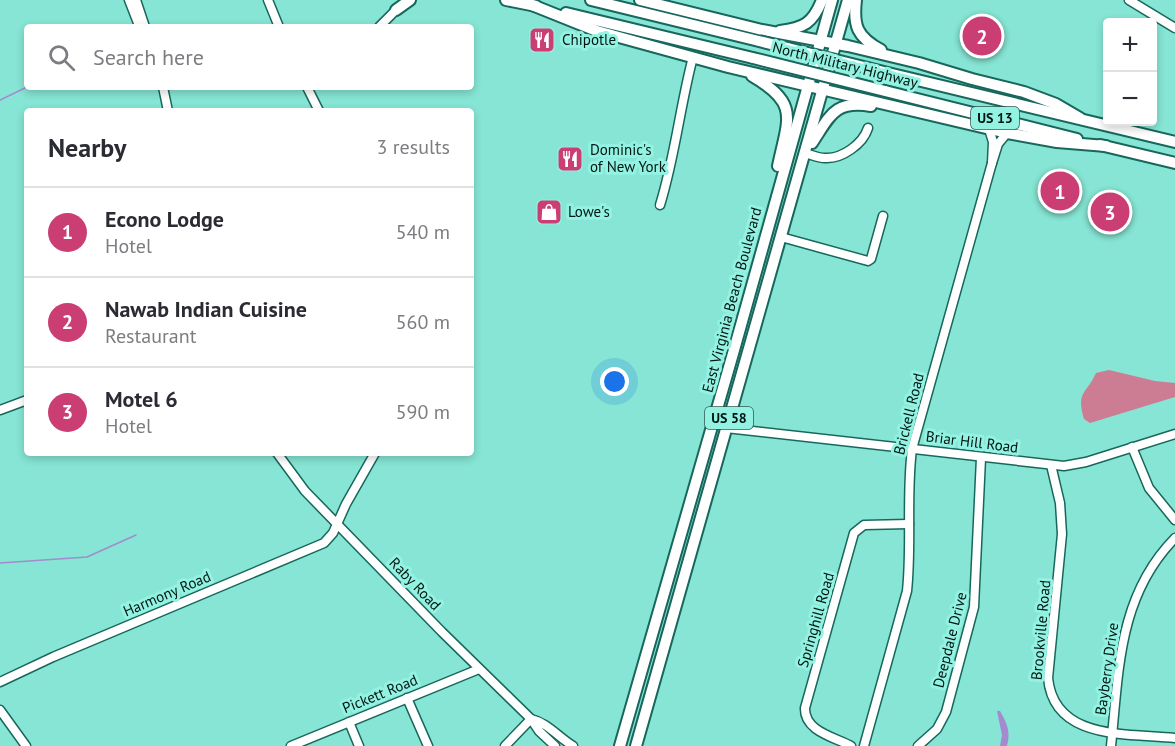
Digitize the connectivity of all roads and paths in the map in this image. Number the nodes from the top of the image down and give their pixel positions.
1 (129, 0) edge
2 (136, 0) edge
3 (268, 0) edge
4 (410, 0) edge
5 (506, 0) edge
6 (591, 0) edge
7 (640, 0) edge
8 (822, 0) edge
9 (832, 0) edge
10 (848, 0) edge
11 (856, 0) edge
12 (1129, 0) edge
13 (398, 5) edge
14 (532, 5) junction
15 (139, 24) edge
16 (142, 24) edge
17 (278, 24) edge
18 (382, 24) edge
19 (1175, 28) edge
20 (761, 36) junction
21 (820, 41) junction
22 (835, 43) junction
23 (693, 57) junction
24 (894, 57) junction
25 (741, 70) junction
26 (808, 87) junction
27 (164, 90) edge
28 (308, 90) edge
29 (822, 90) junction
30 (167, 108) edge
31 (318, 108) edge
32 (1080, 118) junction
33 (946, 119) junction
34 (868, 128) dead end
35 (989, 129) junction
36 (1007, 133) junction
37 (1175, 142) edge
38 (1106, 146) junction
39 (805, 153) junction
40 (992, 163) junction
41 (1175, 163) edge
42 (660, 205) dead end
43 (773, 207) junction
44 (883, 216) dead end
45 (781, 237) junction
46 (24, 401) edge
47 (0, 410) edge
48 (726, 428) junction
49 (1175, 434) edge
50 (1132, 447) junction
51 (912, 449) junction
52 (279, 456) edge
53 (373, 456) edge
54 (981, 458) junction
55 (1051, 465) junction
56 (1175, 520) edge
57 (337, 524) junction
58 (909, 524) junction
59 (1175, 538) edge
60 (479, 669) junction
61 (0, 682) edge
62 (407, 698) junction
63 (0, 711) edge
64 (531, 719) junction
65 (349, 722) junction
66 (1113, 732) junction
67 (1175, 738) edge
68 (26, 746) edge
69 (291, 746) edge
70 (359, 746) edge
71 (428, 746) edge
72 (505, 746) edge
73 (555, 746) edge
74 (573, 746) edge
75 (620, 746) edge
76 (636, 746) edge
77 (851, 746) edge
78 (864, 746) edge
79 (918, 746) edge
80 (1111, 746) edge

1 - 15 street
2 - 16 street
3 - 17 street
4 - 13 main road
5 - 14 main road, North Military Highway / US 13
6 - 20 main road, North Military Highway / US 13
7 - 20 main road
8 - 20 main road
9 - 21 main road, East Virginia Beach Boulevard / US 58
10 - 22 main road, East Virginia Beach Boulevard / US 58
11 - 24 main road
12 - 19 street
13 - 18 street
14 - 23 main road
14 - 38 main road, North Military Highway / US 13, bridge
20 - 21 main road
20 - 32 main road, North Military Highway / US 13, bridge
21 - 22 main road
21 - 26 main road, East Virginia Beach Boulevard / US 58
22 - 24 main road
22 - 29 main road, East Virginia Beach Boulevard / US 58
23 - 25 main road
23 - 42 street
24 - 32 main road
25 - 26 main road
25 - 43 main road
26 - 29 main road
26 - 43 main road, East Virginia Beach Boulevard / US 58
27 - 30 street
28 - 31 street
29 - 33 main road
29 - 39 main road, East Virginia Beach Boulevard / US 58
32 - 37 main road, North Military Highway / US 13
33 - 35 main road
33 - 39 main road
34 - 39 street
35 - 36 main road
35 - 40 street, Brickell Road
36 - 38 main road
36 - 40 street, Brickell Road
38 - 41 main road, North Military Highway / US 13
39 - 45 main road, East Virginia Beach Boulevard / US 58
40 - 51 street, Brickell Road
43 - 75 main road, East Virginia Beach Boulevard / US 58
44 - 45 street
45 - 48 main road, East Virginia Beach Boulevard / US 58
46 - 47 street
48 - 51 street, Briar Hill Road
48 - 76 main road, East Virginia Beach Boulevard / US 58
49 - 50 street, Briar Hill Road
50 - 55 street, Briar Hill Road
50 - 56 street
51 - 54 street, Briar Hill Road
51 - 58 street, Brickell Road
52 - 57 street, Raby Road
53 - 57 street
54 - 55 street, Briar Hill Road
54 - 79 street, Deepdale Drive
55 - 66 street, Brookville Road
57 - 60 street, Raby Road
57 - 61 street, Harmony Road
58 - 77 street, Springhill Road
58 - 78 street, Brickell Road
59 - 66 street, Bayberry Drive
60 - 62 street, Pickett Road
60 - 64 street, Raby Road
62 - 65 street, Pickett Road
62 - 71 street
63 - 68 street
64 - 72 street
64 - 73 street, Raby Road
64 - 74 street, Raby Road
65 - 69 street, Pickett Road
65 - 70 street
66 - 67 street, Brookville Road
66 - 80 street, Bayberry Drive

